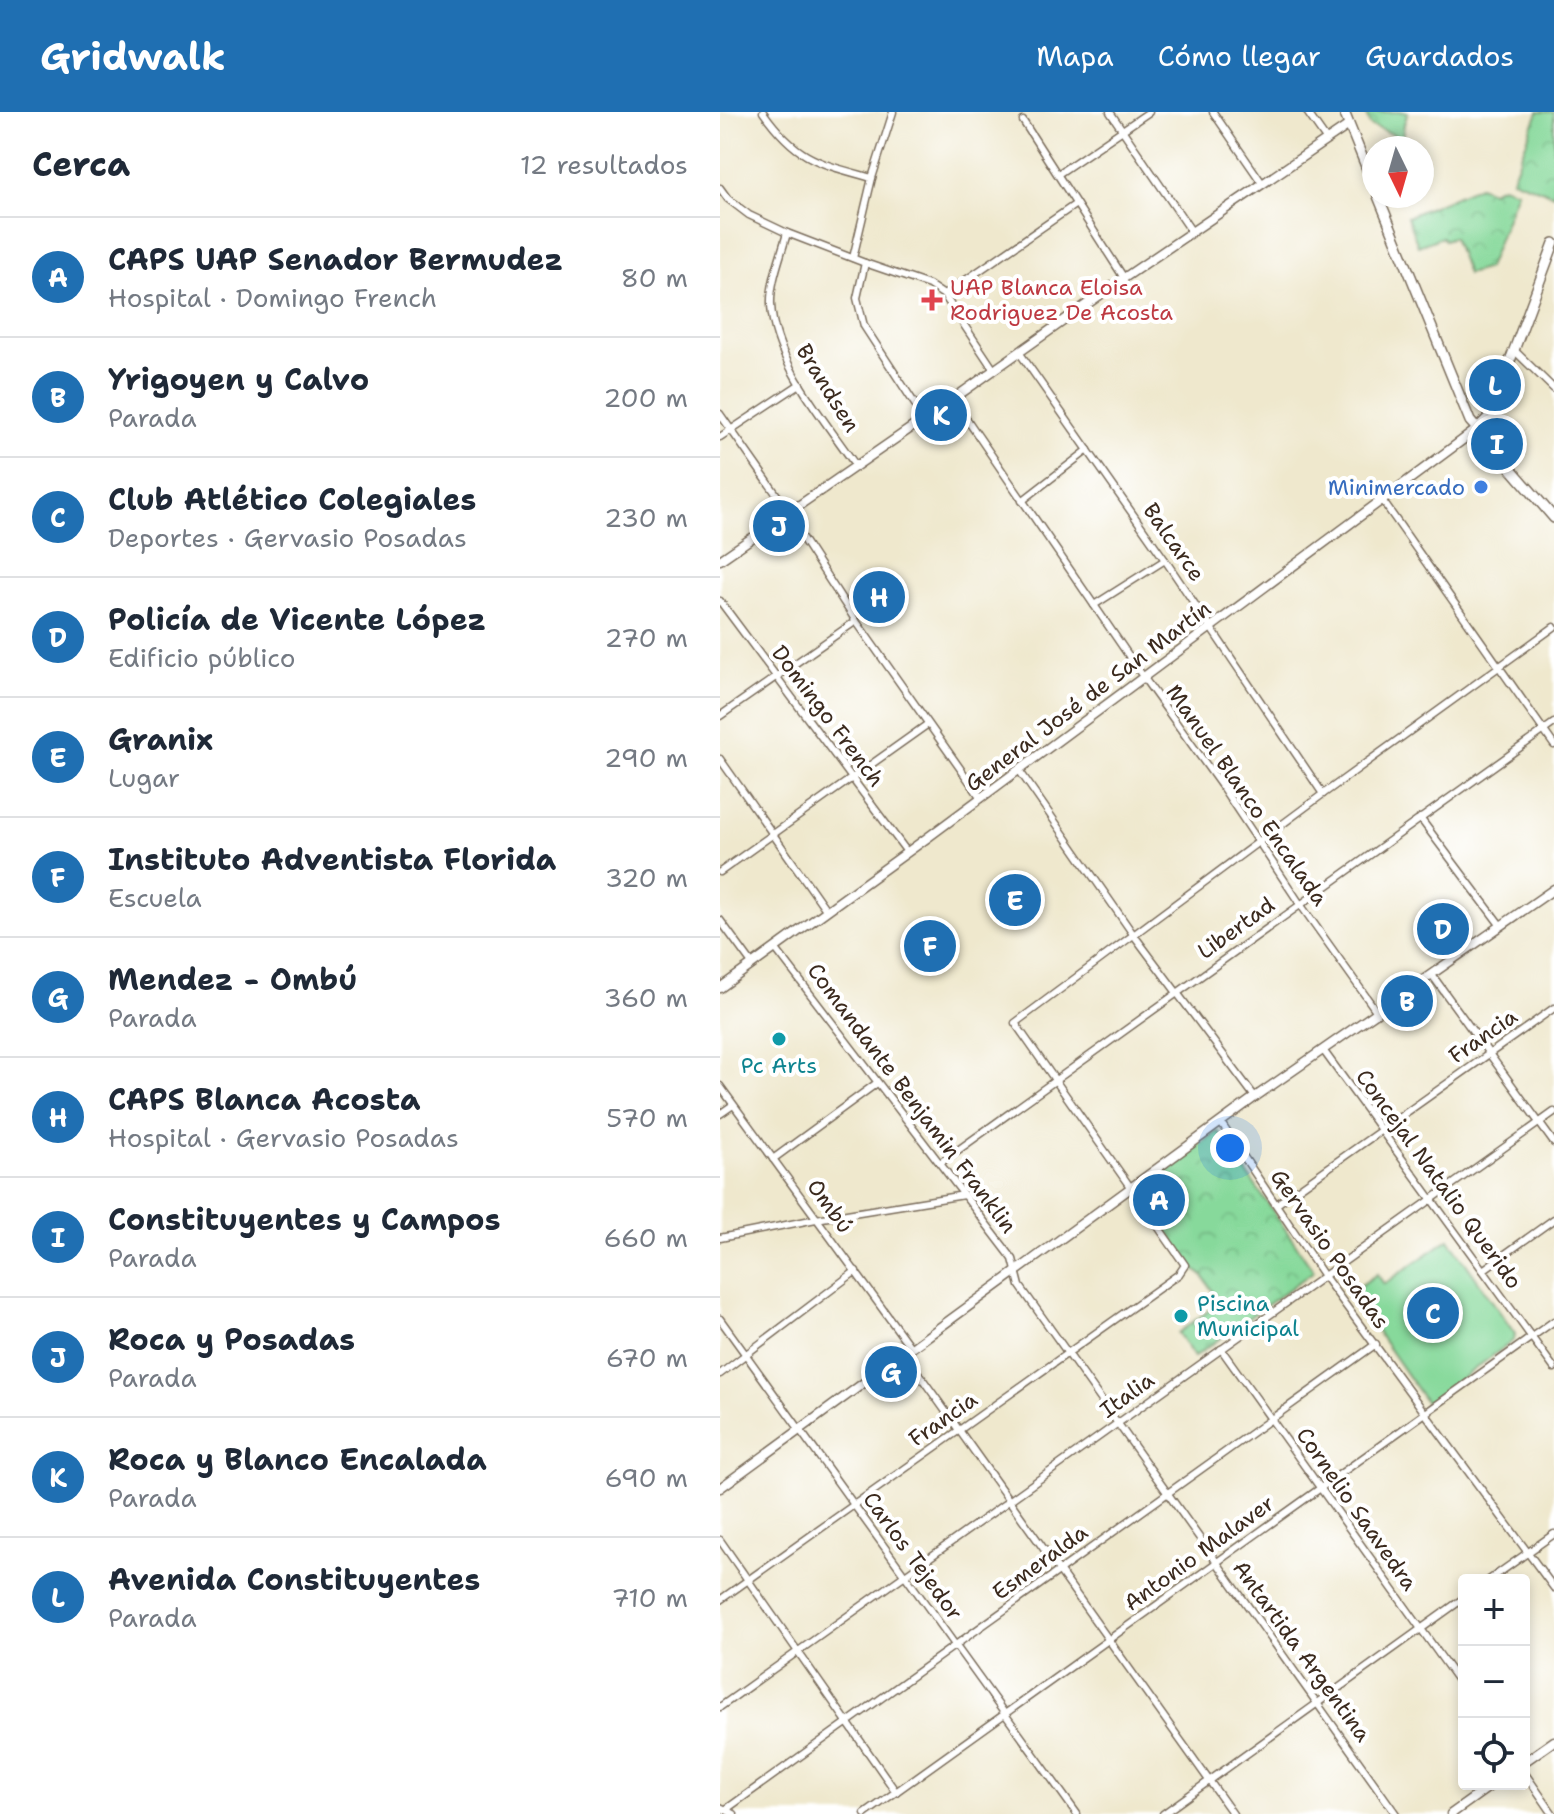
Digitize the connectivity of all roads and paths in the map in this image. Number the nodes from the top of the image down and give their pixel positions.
1 (763, 112) edge
2 (893, 112) edge
3 (1110, 112) edge
4 (1149, 112) edge
5 (1213, 112) edge
6 (1307, 112) edge
7 (1344, 112) edge
8 (1023, 121) dead end
9 (1349, 125) junction
10 (1122, 131) junction
11 (1326, 139) junction
12 (1362, 157) edge
13 (1058, 174) junction
14 (872, 178) junction
15 (1262, 183) junction
16 (720, 188) edge
17 (1076, 204) junction
18 (1383, 208) edge
19 (1192, 232) junction
20 (787, 233) junction
21 (1554, 246) edge
22 (853, 258) junction
23 (865, 263) junction
24 (1124, 278) junction
25 (944, 295) junction
26 (1514, 350) junction
27 (1019, 352) junction
28 (994, 370) junction
29 (800, 384) junction
30 (1554, 389) edge
31 (953, 399) junction
32 (720, 414) edge
33 (924, 418) junction
34 (732, 430) junction
35 (1476, 430) junction
36 (720, 437) edge
37 (1088, 450) junction
38 (856, 466) junction
39 (1382, 500) junction
40 (1022, 501) junction
41 (788, 514) junction
42 (1554, 518) edge
43 (721, 558) edge
44 (1165, 560) junction
45 (720, 601) edge
46 (1094, 605) junction
47 (856, 621) junction
48 (1210, 627) junction
49 (1554, 627) edge
50 (1499, 666) junction
51 (777, 677) junction
52 (1144, 678) junction
53 (720, 716) edge
54 (1554, 723) edge
55 (928, 724) junction
56 (1543, 730) junction
57 (1554, 745) edge
58 (720, 759) edge
59 (1019, 770) junction
60 (852, 778) junction
61 (1323, 794) junction
62 (981, 798) junction
63 (1420, 818) junction
64 (773, 834) junction
65 (1259, 843) junction
66 (907, 852) junction
67 (720, 872) edge
68 (1554, 889) edge
69 (1300, 904) junction
70 (827, 911) junction
71 (720, 920) edge
72 (1501, 926) junction
73 (1133, 934) junction
74 (775, 948) junction
75 (752, 964) junction
76 (1432, 975) junction
77 (720, 988) edge
78 (1177, 993) junction
79 (1554, 1008) edge
80 (1377, 1012) junction
81 (1323, 1050) junction
82 (1489, 1054) junction
83 (1055, 1081) junction
84 (877, 1083) junction
85 (720, 1086) edge
86 (1255, 1097) junction
87 (733, 1105) junction
88 (1554, 1112) edge
89 (720, 1114) edge
90 (1221, 1123) junction
91 (1539, 1123) junction
92 (1381, 1130) junction
93 (1554, 1143) edge
94 (773, 1159) junction
95 (940, 1163) junction
96 (1132, 1188) junction
97 (964, 1195) junction
98 (1431, 1200) junction
99 (1277, 1204) junction
100 (816, 1219) junction
101 (1554, 1219) edge
102 (720, 1238) edge
103 (1483, 1270) junction
104 (856, 1271) junction
105 (1017, 1271) junction
106 (1324, 1276) junction
107 (720, 1319) edge
108 (1554, 1321) edge
109 (1531, 1337) junction
110 (1376, 1344) junction
111 (1221, 1349) junction
112 (908, 1350) junction
113 (1067, 1353) junction
114 (745, 1355) junction
115 (1554, 1368) edge
116 (720, 1374) edge
117 (1425, 1413) junction
118 (1271, 1419) junction
119 (1117, 1424) junction
120 (799, 1430) junction
121 (958, 1430) junction
122 (720, 1488) edge
123 (1320, 1488) junction
124 (1167, 1493) junction
125 (1009, 1501) junction
126 (854, 1505) junction
127 (1554, 1534) edge
128 (720, 1540) edge
129 (1528, 1552) junction
130 (1216, 1562) junction
131 (1060, 1570) junction
132 (1497, 1574) edge
133 (905, 1575) junction
134 (748, 1580) junction
135 (1554, 1588) edge
136 (720, 1600) edge
137 (1458, 1602) edge
138 (1421, 1629) junction
139 (1109, 1639) junction
140 (955, 1645) junction
141 (798, 1652) junction
142 (1458, 1681) edge
143 (1318, 1704) junction
144 (720, 1707) edge
145 (1005, 1714) junction
146 (847, 1722) junction
147 (1554, 1741) edge
148 (1530, 1758) edge
149 (1209, 1781) junction
150 (1530, 1781) edge
151 (1485, 1790) edge
152 (896, 1792) junction
153 (723, 1808) edge
154 (734, 1814) edge
155 (865, 1814) edge
156 (1077, 1814) edge
157 (1163, 1814) edge
158 (1233, 1814) edge
159 (1396, 1814) edge
160 (1451, 1814) edge
161 (1553, 1814) edge

1 - 14 street
2 - 14 street
3 - 10 street
4 - 10 street
5 - 15 street
6 - 11 street
7 - 9 main road
8 - 13 street
9 - 11 street
9 - 12 main road
10 - 13 street
10 - 19 street
11 - 15 street
13 - 17 street
14 - 22 street
15 - 19 street
16 - 20 street
17 - 24 street
17 - 25 street
18 - 35 main road
19 - 24 street
20 - 22 street
20 - 29 street, Brandsen
21 - 26 main road
22 - 23 street
23 - 25 street
23 - 33 street
24 - 27 street
25 - 28 street
26 - 30 street
26 - 35 main road
27 - 28 street
27 - 37 street, Balcarce
28 - 31 street
29 - 34 street
29 - 38 street, Brandsen
31 - 33 street
31 - 40 street, Manuel Blanco Encalada
32 - 34 street
33 - 38 street
34 - 36 street
34 - 41 street
35 - 39 street, General José de San Martín
35 - 42 main road
37 - 40 street
37 - 44 street, Balcarce
38 - 41 street
39 - 48 street, General José de San Martín
39 - 50 street
40 - 46 street, Manuel Blanco Encalada
41 - 43 street
41 - 47 street
44 - 46 street
44 - 48 street, Balcarce
45 - 51 street, Domingo French
46 - 52 street, Manuel Blanco Encalada
47 - 51 street
47 - 55 street
48 - 52 street, General José de San Martín
48 - 61 street, Balcarce
49 - 50 street
50 - 56 street
50 - 61 street
51 - 53 street
51 - 60 street, Domingo French
52 - 59 street, General José de San Martín
52 - 65 street, Manuel Blanco Encalada
54 - 56 street, Libertad
55 - 60 street
55 - 62 street
56 - 57 street
56 - 63 street, Libertad
58 - 64 street
59 - 62 street, General José de San Martín
59 - 73 street
60 - 64 street
60 - 66 street, Domingo French
61 - 65 street
62 - 66 street, General José de San Martín
63 - 69 street, Libertad
63 - 72 street
64 - 67 street
64 - 70 street
65 - 69 street, Manuel Blanco Encalada
65 - 73 street
66 - 70 street, General José de San Martín
68 - 72 street
69 - 78 street, Libertad
69 - 80 street, Manuel Blanco Encalada
70 - 74 street, General José de San Martín
71 - 75 street
72 - 76 street
73 - 78 street
73 - 83 street
74 - 75 street, General José de San Martín
74 - 84 street, Comandante Benjamin Franklin
75 - 77 street, General José de San Martín
76 - 80 street
76 - 82 street
78 - 83 street, Libertad
78 - 86 street
79 - 82 street, Francia
80 - 81 street
81 - 86 street
81 - 92 street, Concejal Natalio Querido
82 - 91 street
82 - 92 street, Francia
83 - 95 street, Libertad
83 - 96 street
84 - 94 street
84 - 95 street, Comandante Benjamin Franklin
85 - 87 street, Ombú
86 - 90 street
87 - 89 street
87 - 94 street, Ombú
88 - 91 street, Italia
90 - 96 street
90 - 99 street, Gervasio Posadas
91 - 93 street
91 - 98 street, Italia
92 - 98 street, Concejal Natalio Querido
92 - 99 street, Francia
94 - 100 street, Ombú
95 - 97 street, Comandante Benjamin Franklin
96 - 105 street
96 - 113 street, Francia
97 - 100 street
97 - 105 street, Comandante Benjamin Franklin
98 - 103 street, Concejal Natalio Querido
98 - 106 street, Italia
99 - 106 street, Gervasio Posadas
100 - 102 street
100 - 104 street, Ombú
101 - 103 street
103 - 109 street, Concejal Natalio Querido
104 - 112 street, Ombú
104 - 114 street
105 - 112 street
105 - 113 street, Antartida Argentina
106 - 110 street, Gervasio Posadas
106 - 111 street, Italia
107 - 114 street, Carlos Tejedor
108 - 109 street, Antonio Malaver
109 - 115 street, Concejal Natalio Querido
109 - 117 street, Antonio Malaver
110 - 117 street, Gervasio Posadas
110 - 118 street, Esmeralda
111 - 118 street, Cornelio Saavedra
111 - 119 street, Italia
112 - 120 street
112 - 121 street, Ombú
113 - 119 street, Antartida Argentina
113 - 121 street, Francia
114 - 116 street
114 - 120 street, Carlos Tejedor
117 - 123 street, Antonio Malaver
117 - 129 street, Gervasio Posadas
118 - 123 street, Cornelio Saavedra
118 - 124 street, Esmeralda
119 - 124 street, Antartida Argentina
119 - 125 street, Italia
120 - 122 street
120 - 126 street, Carlos Tejedor
121 - 125 street, Ombú
121 - 126 street, Francia
123 - 130 street, Antonio Malaver
123 - 138 street, Cornelio Saavedra
124 - 130 street, Antartida Argentina
124 - 131 street, Esmeralda
125 - 131 street, Ombú
125 - 133 street, Italia
126 - 133 street, Carlos Tejedor
126 - 134 street, Francia
127 - 129 street
128 - 134 street
129 - 132 street
129 - 135 street, Gervasio Posadas
130 - 139 street, Antonio Malaver
130 - 143 street, Antartida Argentina
131 - 139 street, Ombú
131 - 140 street, Esmeralda
133 - 140 street, Carlos Tejedor
133 - 141 street, Italia
134 - 136 street, Francia
134 - 141 street
137 - 138 street
138 - 142 street, Cornelio Saavedra
138 - 143 street
139 - 145 street, Antonio Malaver
139 - 149 street, Ombú
140 - 145 street, Carlos Tejedor
140 - 146 street, Esmeralda
141 - 144 street, Italia
141 - 146 street
143 - 149 street
143 - 159 street, Antartida Argentina
145 - 152 street, Antonio Malaver
145 - 156 street, Carlos Tejedor
146 - 152 street
146 - 153 street, Esmeralda
147 - 148 street
149 - 157 street
149 - 158 street, Ombú
150 - 161 street
151 - 160 street
152 - 155 street, Antonio Malaver
153 - 154 street

